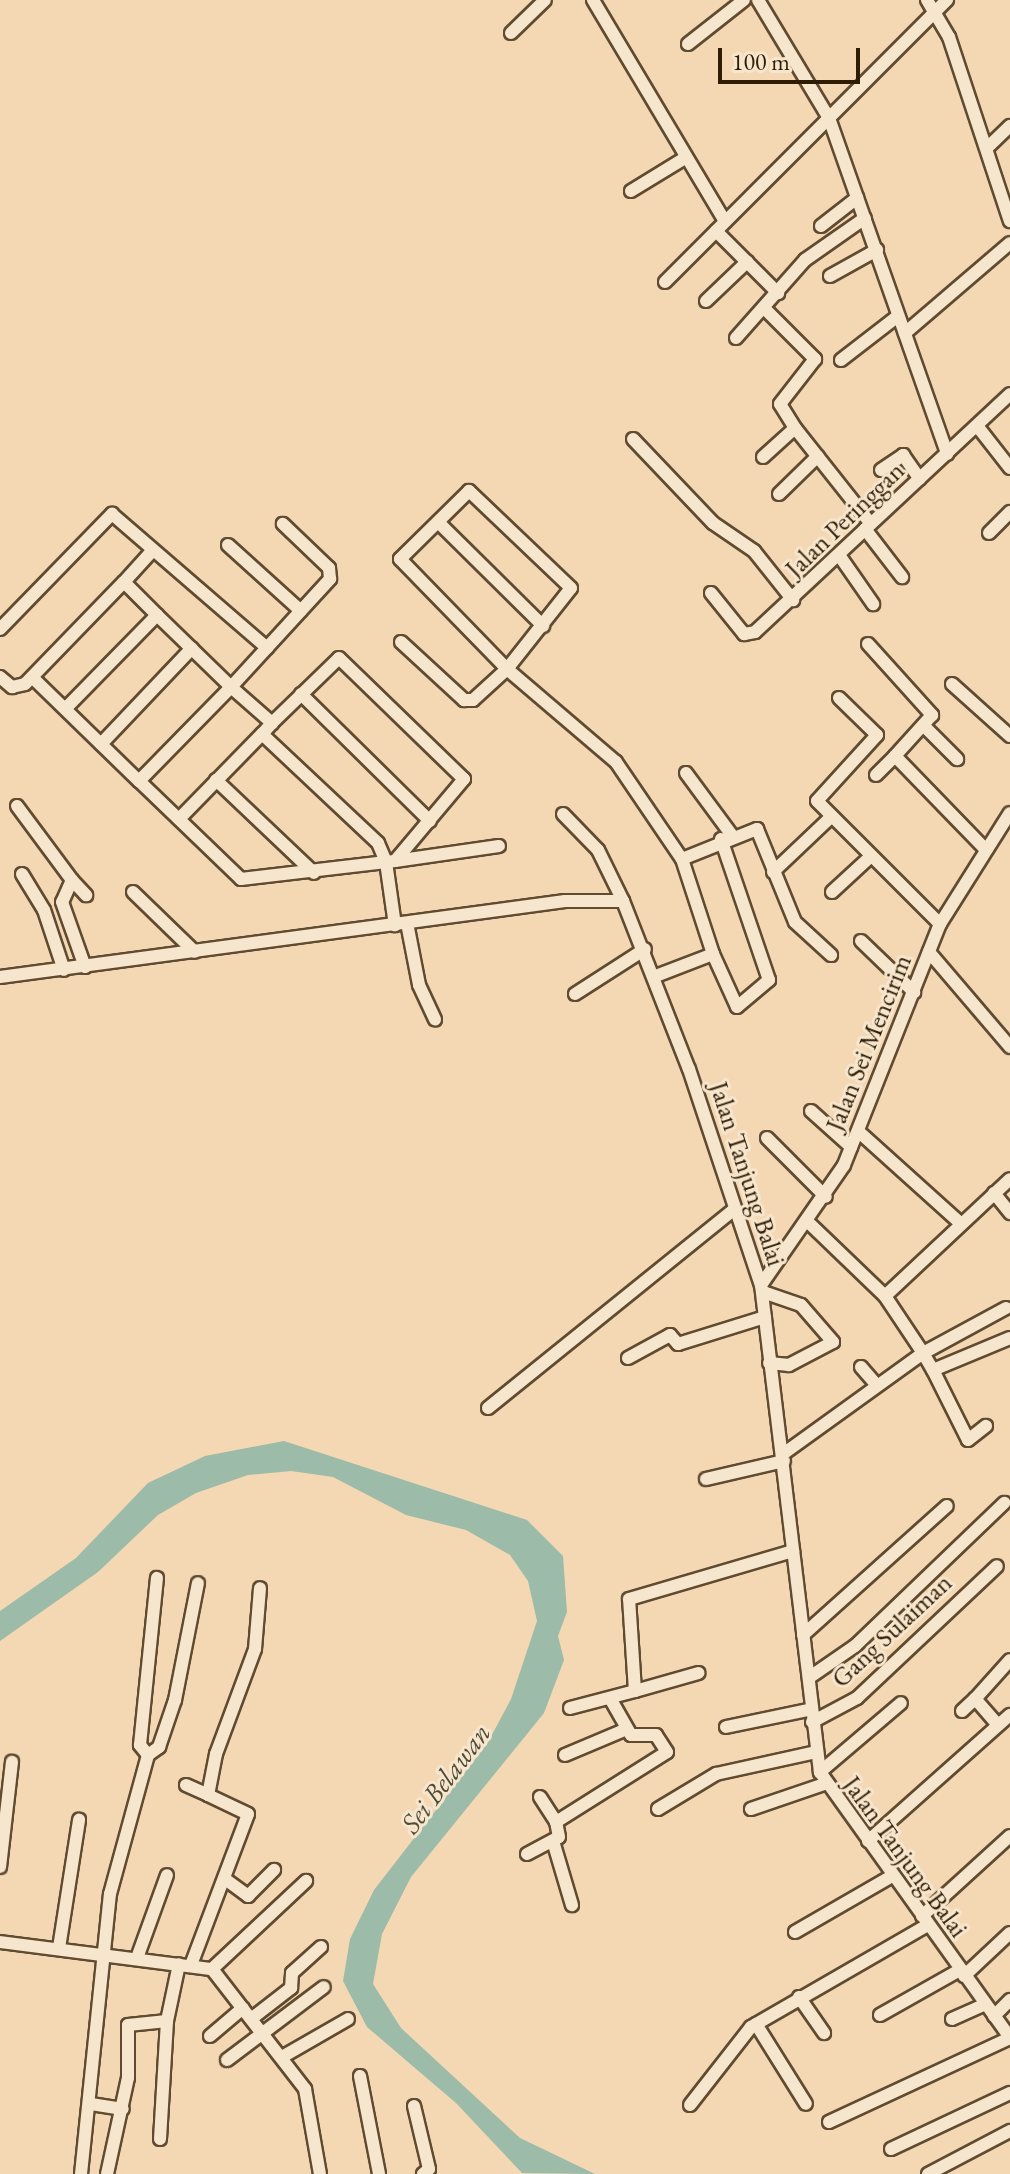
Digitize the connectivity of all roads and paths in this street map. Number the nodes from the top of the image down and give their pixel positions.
1 (545, 0) edge
2 (593, 0) edge
3 (744, 0) edge
4 (758, 0) edge
5 (927, 0) edge
6 (947, 0) edge
7 (935, 12) junction
8 (511, 33) dead end
9 (688, 44) dead end
10 (829, 118) junction
11 (1010, 126) edge
12 (987, 148) junction
13 (685, 158) junction
14 (631, 191) dead end
15 (1006, 195) edge
16 (857, 198) junction
17 (865, 218) junction
18 (1010, 221) edge
19 (720, 226) junction
20 (821, 226) dead end
21 (1010, 243) edge
22 (877, 250) junction
23 (747, 262) junction
24 (830, 276) dead end
25 (665, 282) dead end
26 (778, 293) junction
27 (706, 301) dead end
28 (765, 309) junction
29 (898, 316) junction
30 (905, 333) junction
31 (736, 338) dead end
32 (841, 360) dead end
33 (1010, 394) edge
34 (978, 427) junction
35 (795, 428) junction
36 (633, 439) dead end
37 (947, 454) junction
38 (818, 456) junction
39 (763, 457) dead end
40 (1010, 468) edge
41 (881, 470) dead end
42 (920, 479) junction
43 (779, 494) dead end
44 (102, 504) dead end
45 (1010, 512) edge
46 (112, 514) junction
47 (438, 522) junction
48 (283, 524) dead end
49 (868, 527) junction
50 (989, 533) dead end
51 (228, 545) dead end
52 (153, 550) junction
53 (839, 555) junction
54 (902, 577) dead end
55 (124, 582) junction
56 (711, 593) dead end
57 (793, 600) junction
58 (873, 604) dead end
59 (301, 611) junction
60 (157, 615) junction
61 (543, 626) junction
62 (0, 629) edge
63 (401, 642) dead end
64 (868, 644) dead end
65 (192, 648) junction
66 (267, 648) junction
67 (507, 669) junction
68 (0, 677) edge
69 (33, 678) junction
70 (952, 684) dead end
71 (231, 687) junction
72 (301, 694) junction
73 (839, 698) dead end
74 (66, 708) junction
75 (272, 723) junction
76 (924, 726) junction
77 (262, 734) junction
78 (1010, 736) edge
79 (101, 744) junction
80 (895, 756) junction
81 (957, 759) dead end
82 (686, 773) dead end
83 (876, 775) dead end
84 (216, 780) junction
85 (139, 781) junction
86 (17, 806) dead end
87 (1010, 813) edge
88 (563, 814) dead end
89 (832, 816) junction
90 (179, 819) junction
91 (430, 821) junction
92 (726, 837) junction
93 (499, 846) dead end
94 (985, 849) junction
95 (871, 856) junction
96 (682, 859) junction
97 (390, 862) junction
98 (773, 872) junction
99 (314, 873) junction
100 (22, 874) dead end
101 (72, 880) junction
102 (133, 892) dead end
103 (832, 892) dead end
104 (86, 895) dead end
105 (623, 901) junction
106 (401, 924) junction
107 (940, 924) junction
108 (861, 941) dead end
109 (645, 949) junction
110 (195, 952) junction
111 (929, 952) junction
112 (713, 954) junction
113 (831, 955) dead end
114 (85, 967) junction
115 (64, 970) junction
116 (656, 976) junction
117 (0, 977) edge
118 (914, 992) junction
119 (575, 994) dead end
120 (435, 1020) dead end
121 (1008, 1044) edge
122 (811, 1111) dead end
123 (858, 1131) junction
124 (767, 1138) dead end
125 (851, 1147) junction
126 (1010, 1179) edge
127 (994, 1193) junction
128 (826, 1197) junction
129 (735, 1209) junction
130 (1010, 1213) edge
131 (808, 1222) junction
132 (959, 1222) junction
133 (762, 1288) junction
134 (885, 1296) junction
135 (1006, 1308) dead end
136 (765, 1317) junction
137 (1010, 1338) edge
138 (923, 1353) junction
139 (628, 1358) dead end
140 (769, 1363) junction
141 (861, 1367) dead end
142 (933, 1370) junction
143 (876, 1384) junction
144 (488, 1408) dead end
145 (986, 1426) dead end
146 (784, 1457) junction
147 (706, 1479) dead end
148 (1004, 1503) dead end
149 (947, 1506) dead end
150 (793, 1551) junction
151 (997, 1566) dead end
152 (157, 1578) dead end
153 (198, 1583) dead end
154 (260, 1588) dead end
155 (803, 1635) junction
156 (1010, 1660) edge
157 (698, 1673) dead end
158 (810, 1677) junction
159 (635, 1691) junction
160 (975, 1699) junction
161 (611, 1700) junction
162 (901, 1703) dead end
163 (570, 1708) dead end
164 (962, 1711) dead end
165 (1010, 1715) edge
166 (812, 1716) junction
167 (998, 1725) junction
168 (726, 1727) dead end
169 (627, 1729) junction
170 (816, 1752) junction
171 (148, 1755) junction
172 (565, 1755) dead end
173 (12, 1762) dead end
174 (822, 1778) junction
175 (186, 1785) dead end
176 (208, 1795) junction
177 (540, 1797) dead end
178 (658, 1809) dead end
179 (751, 1809) dead end
180 (79, 1820) dead end
181 (556, 1822) junction
182 (1010, 1836) edge
183 (553, 1841) junction
184 (868, 1841) junction
185 (527, 1854) dead end
186 (0, 1867) edge
187 (274, 1870) dead end
188 (167, 1875) dead end
189 (892, 1876) junction
190 (225, 1879) junction
191 (306, 1881) dead end
192 (572, 1905) dead end
193 (925, 1921) junction
194 (795, 1932) dead end
195 (1010, 1933) edge
196 (0, 1942) edge
197 (321, 1947) dead end
198 (59, 1948) junction
199 (102, 1952) junction
200 (137, 1958) junction
201 (185, 1964) junction
202 (212, 1969) junction
203 (962, 1973) junction
204 (324, 1987) dead end
205 (799, 1997) junction
206 (1010, 2000) edge
207 (985, 2004) junction
208 (247, 2014) junction
209 (880, 2015) dead end
210 (994, 2016) junction
211 (348, 2019) dead end
212 (952, 2019) dead end
213 (167, 2021) junction
214 (756, 2024) junction
215 (263, 2033) junction
216 (824, 2033) dead end
217 (210, 2036) dead end
218 (1010, 2037) edge
219 (282, 2057) junction
220 (227, 2060) dead end
221 (360, 2076) dead end
222 (1010, 2093) edge
223 (91, 2104) junction
224 (806, 2104) dead end
225 (690, 2105) dead end
226 (414, 2106) dead end
227 (123, 2109) junction
228 (829, 2122) dead end
229 (1010, 2131) edge
230 (160, 2139) dead end
231 (891, 2149) dead end
232 (81, 2174) edge
233 (107, 2174) edge
234 (320, 2174) edge
235 (379, 2174) edge
236 (423, 2174) edge
237 (928, 2174) edge

1 - 8 street
2 - 13 street
3 - 9 street
4 - 10 street
5 - 7 street
6 - 7 street
7 - 10 street
7 - 12 street
10 - 16 street
10 - 19 street
11 - 12 street
12 - 15 street
13 - 14 street
13 - 19 street
15 - 18 street
16 - 17 street
16 - 20 street
17 - 22 street
17 - 26 street
19 - 23 street
19 - 25 street
21 - 30 street
22 - 24 street
22 - 29 street
23 - 26 street
23 - 27 street
26 - 28 street
28 - 31 street
28 - 35 street
29 - 30 street
29 - 32 street
30 - 37 street
33 - 34 street, Jalan Peringgan
34 - 37 street, Jalan Peringgan
34 - 40 street
35 - 38 street
35 - 39 street
36 - 57 street
37 - 42 street, Jalan Peringgan
38 - 43 street
38 - 49 street
41 - 42 street
42 - 49 street, Jalan Peringgan
44 - 46 street
45 - 50 street
46 - 52 street
46 - 62 street
47 - 61 street
47 - 61 street
47 - 67 street
48 - 59 street
49 - 53 street, Jalan Peringgan
49 - 54 street
51 - 59 street
52 - 55 street
52 - 66 street
53 - 57 street, Jalan Peringgan
53 - 58 street
55 - 60 street
55 - 69 street
56 - 57 street, Jalan Peringgan
59 - 66 street
60 - 65 street
60 - 74 street
61 - 67 street
63 - 67 street
64 - 76 street
65 - 71 street
65 - 79 street
66 - 71 street
67 - 96 street
68 - 69 street
69 - 74 street
70 - 78 street
71 - 75 street
71 - 85 street
72 - 75 street
72 - 91 street
72 - 91 street
73 - 89 street
74 - 79 street
75 - 77 street
76 - 80 street
76 - 81 street
77 - 84 street
77 - 97 street
79 - 85 street
80 - 83 street
80 - 94 street
82 - 92 street
84 - 90 street
84 - 99 street
85 - 90 street
86 - 101 street
87 - 94 street, Jalan Sei Mencirim
88 - 105 street, Jalan Tanjung Balai
89 - 95 street
89 - 98 street
90 - 99 street
91 - 97 street
92 - 96 street
92 - 98 street
92 - 112 street
93 - 97 street
94 - 107 street, Jalan Sei Mencirim
95 - 103 street
95 - 107 street
96 - 112 street
97 - 99 street
97 - 106 street
98 - 113 street
100 - 115 street
101 - 104 street
101 - 114 street
102 - 110 street
105 - 106 street
105 - 109 street, Jalan Tanjung Balai
106 - 110 street
106 - 120 street
107 - 111 street, Jalan Sei Mencirim
108 - 118 street
109 - 116 street, Jalan Tanjung Balai
109 - 119 street
110 - 114 street
111 - 118 street, Jalan Sei Mencirim
111 - 121 street
112 - 116 street
114 - 115 street
115 - 117 street
116 - 129 street, Jalan Tanjung Balai
118 - 123 street, Jalan Sei Mencirim
122 - 125 street
123 - 125 street, Jalan Sei Mencirim
123 - 132 street
124 - 128 street
125 - 128 street, Jalan Sei Mencirim
126 - 127 street
127 - 130 street
127 - 132 street
128 - 131 street, Jalan Sei Mencirim
129 - 133 street, Jalan Tanjung Balai
129 - 144 street
131 - 133 street, Jalan Sei Mencirim
131 - 134 street
132 - 134 street
133 - 136 street, Jalan Tanjung Balai
133 - 140 street
134 - 138 street
135 - 138 street
136 - 139 street
136 - 140 street, Jalan Tanjung Balai
137 - 142 street
138 - 142 street
138 - 143 street
140 - 146 street, Jalan Tanjung Balai
141 - 143 street
142 - 145 street
143 - 146 street
146 - 147 street
146 - 150 street, Jalan Tanjung Balai
148 - 158 street
149 - 155 street
150 - 155 street, Jalan Tanjung Balai
150 - 159 street
151 - 166 street, Gang Sulaiman
152 - 171 street
153 - 171 street
154 - 176 street
155 - 158 street, Jalan Tanjung Balai
156 - 160 street
157 - 159 street
158 - 166 street, Jalan Tanjung Balai
159 - 161 street
160 - 164 street
160 - 167 street
161 - 163 street
161 - 169 street
162 - 174 street
165 - 167 street
166 - 168 street, Gang Sulaiman
166 - 170 street, Jalan Tanjung Balai
167 - 184 street
169 - 172 street
169 - 181 street
170 - 174 street, Jalan Tanjung Balai
170 - 178 street
171 - 199 street
173 - 186 street
174 - 179 street
174 - 184 street, Jalan Tanjung Balai
175 - 176 street
176 - 190 street
177 - 181 street
180 - 198 street
181 - 183 street
182 - 193 street
183 - 185 street
183 - 192 street
184 - 189 street, Jalan Tanjung Balai
187 - 190 street
188 - 200 street
189 - 193 street, Jalan Tanjung Balai
189 - 194 street
190 - 201 street
191 - 202 street
193 - 203 street, Jalan Tanjung Balai
193 - 205 street
195 - 203 street
196 - 198 street
197 - 208 street
198 - 199 street
199 - 200 street
199 - 223 street
200 - 201 street
201 - 202 street
201 - 213 street
202 - 208 street
203 - 207 street, Jalan Tanjung Balai
203 - 209 street
204 - 215 street
205 - 214 street
205 - 216 street
206 - 210 street
207 - 210 street, Jalan Tanjung Balai
207 - 212 street
208 - 215 street
208 - 217 street
210 - 218 street, Jalan Tanjung Balai
211 - 219 street
213 - 227 street
213 - 230 street
214 - 224 street
214 - 225 street
215 - 219 street
215 - 220 street
218 - 228 street
219 - 234 street
221 - 235 street
222 - 231 street
223 - 227 street
223 - 232 street
226 - 236 street
227 - 233 street
229 - 237 street

